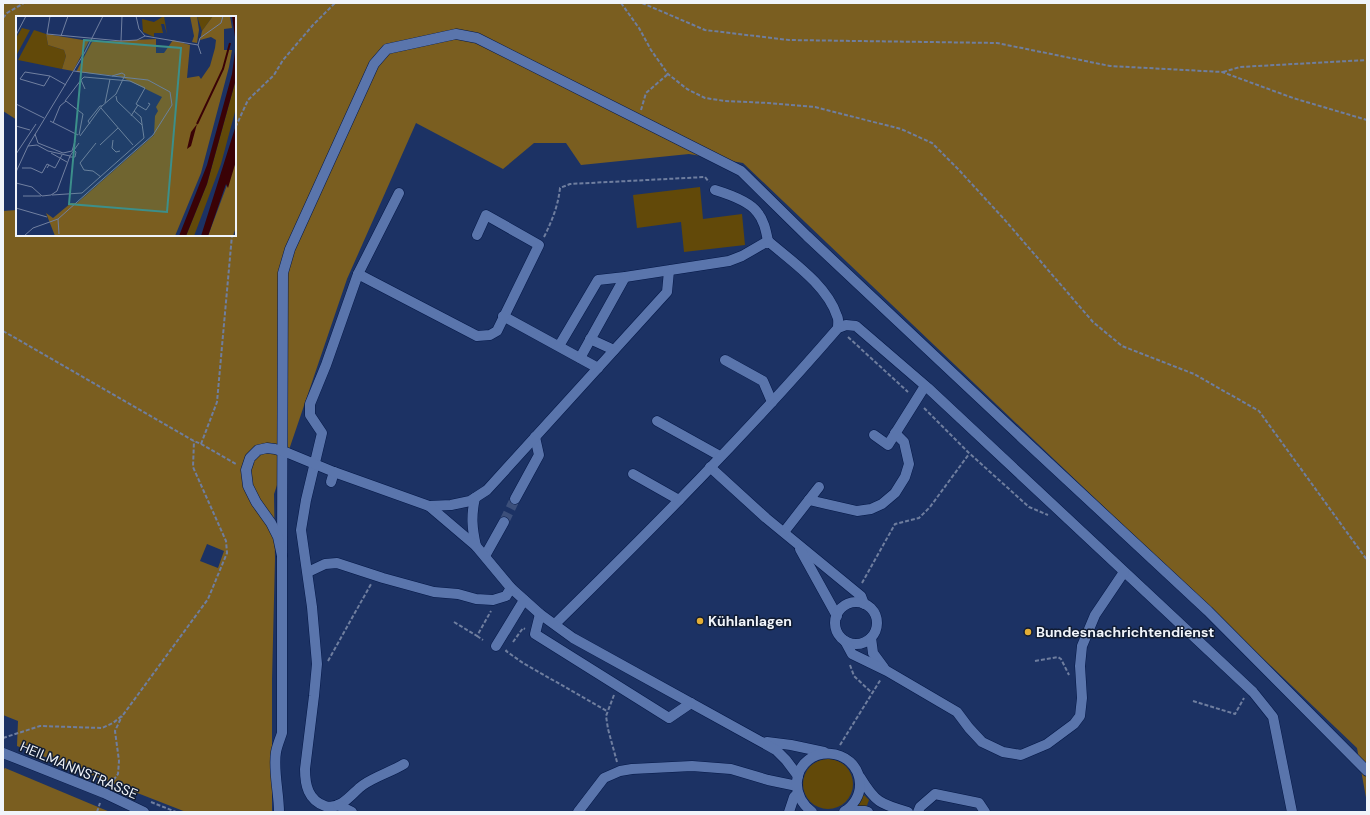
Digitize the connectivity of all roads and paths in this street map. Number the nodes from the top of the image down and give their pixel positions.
1 (24, 3) edge
2 (335, 3) edge
3 (621, 3) edge
4 (642, 3) edge
5 (3, 18) edge
6 (1367, 60) edge
7 (1222, 72) junction
8 (668, 74) junction
9 (1367, 120) edge
10 (644, 123) junction
11 (236, 126) edge
12 (715, 190) joint
13 (399, 192) dead end
14 (477, 234) dead end
15 (232, 236) edge
16 (768, 241) junction
17 (539, 245) junction
18 (669, 271) junction
19 (358, 274) junction
20 (625, 277) junction
21 (503, 316) junction
22 (838, 328) junction
23 (3, 331) edge
24 (590, 340) junction
25 (559, 346) junction
26 (614, 350) junction
27 (580, 358) junction
28 (725, 360) dead end
29 (598, 368) junction
30 (925, 386) junction
31 (917, 401) junction
32 (772, 402) junction
33 (657, 421) dead end
34 (896, 433) junction
35 (874, 435) dead end
36 (535, 437) junction
37 (194, 441) junction
38 (201, 444) junction
39 (282, 452) junction
40 (969, 453) junction
41 (720, 456) junction
42 (315, 464) junction
43 (710, 467) junction
44 (246, 470) junction
45 (633, 474) dead end
46 (819, 487) dead end
47 (475, 498) junction
48 (515, 499) tunnel mouth
49 (679, 500) junction
50 (809, 500) junction
51 (429, 506) junction
52 (1057, 509) junction
53 (504, 522) tunnel mouth
54 (784, 532) junction
55 (797, 543) junction
56 (476, 546) junction
57 (282, 556) junction
58 (485, 556) junction
59 (1367, 560) edge
60 (308, 572) junction
61 (1124, 572) junction
62 (375, 576) junction
63 (511, 588) junction
64 (857, 592) junction
65 (496, 599) junction
66 (524, 600) junction
67 (864, 604) junction
68 (540, 614) junction
69 (837, 616) junction
70 (454, 622) dead end
71 (555, 624) junction
72 (535, 634) junction
73 (476, 636) junction
74 (871, 638) junction
75 (483, 640) dead end
76 (845, 641) junction
77 (496, 646) dead end
78 (852, 654) junction
79 (1035, 661) dead end
80 (325, 667) dead end
81 (886, 671) junction
82 (1070, 679) dead end
83 (618, 686) junction
84 (1251, 691) junction
85 (872, 693) junction
86 (1193, 701) dead end
87 (691, 703) junction
88 (607, 711) junction
89 (123, 715) junction
90 (3, 738) edge
91 (761, 742) junction
92 (826, 753) junction
93 (3, 754) edge
94 (837, 754) junction
95 (404, 764) dead end
96 (620, 770) junction
97 (1367, 771) edge
98 (798, 776) junction
99 (859, 776) junction
100 (797, 790) junction
101 (104, 793) junction
102 (338, 805) junction
103 (97, 812) edge
104 (144, 812) edge
105 (279, 812) edge
106 (352, 812) edge
107 (578, 812) edge
108 (789, 812) edge
109 (812, 812) edge
110 (845, 812) edge
111 (868, 812) edge
112 (908, 812) edge
113 (918, 812) edge
114 (985, 812) edge
115 (1292, 812) edge

1 - 5 path
2 - 11 path
3 - 8 path
4 - 7 path
6 - 7 path
7 - 9 path
8 - 10 path
8 - 59 path
10 - 39 street
10 - 97 street
12 - 16 street
12 - 17 path
13 - 19 street
14 - 17 street
15 - 38 path
16 - 18 street
16 - 22 street
17 - 21 street
18 - 20 street
18 - 26 street
19 - 21 street
19 - 42 street
20 - 24 street
20 - 25 street
21 - 25 street
22 - 30 street
22 - 31 path
22 - 32 street
23 - 37 path
24 - 26 street
24 - 27 street
25 - 27 street
26 - 29 street
27 - 29 street
28 - 32 street
29 - 36 street
30 - 31 street
30 - 52 street
31 - 34 street
31 - 40 path
32 - 41 street
33 - 41 street
34 - 35 street
34 - 50 street
36 - 47 street
36 - 48 street
37 - 38 path
37 - 89 path
38 - 44 path
39 - 42 street
39 - 44 street
39 - 57 street
40 - 52 path
40 - 64 path
41 - 43 street
42 - 51 street
42 - 60 street
43 - 49 street
43 - 54 street
44 - 57 street
45 - 49 street
46 - 50 street
47 - 51 street
47 - 56 street
49 - 71 street
50 - 54 street
51 - 56 street
52 - 61 street
53 - 58 street
54 - 55 street
55 - 64 street
55 - 69 street
56 - 58 street
57 - 105 street
58 - 63 street
60 - 62 street
60 - 102 street
61 - 81 street
61 - 84 street
62 - 65 street
62 - 80 path
63 - 65 street
63 - 66 street
64 - 67 street
65 - 73 path
66 - 68 street
66 - 77 street
67 - 69 street
67 - 74 street
68 - 71 street
68 - 72 street
69 - 76 street
70 - 73 path
71 - 87 street
72 - 83 street
72 - 88 path
73 - 75 path
74 - 76 street
74 - 81 street
76 - 78 street
78 - 81 street
78 - 85 path
79 - 82 path
81 - 85 path
83 - 87 street
83 - 88 path
84 - 86 path
84 - 115 street
85 - 94 path
87 - 91 street
88 - 96 path
89 - 90 path
89 - 101 path
91 - 92 street
91 - 98 street
92 - 94 street
92 - 98 street
93 - 101 street, HEILMANNSTRASSE
94 - 99 street
95 - 102 street
96 - 100 street
96 - 107 street
98 - 100 street
99 - 110 street
99 - 112 street
100 - 108 street
100 - 109 street
101 - 103 path
101 - 104 street, HEILMANNSTRASSE
102 - 106 street
110 - 111 street
113 - 114 street

